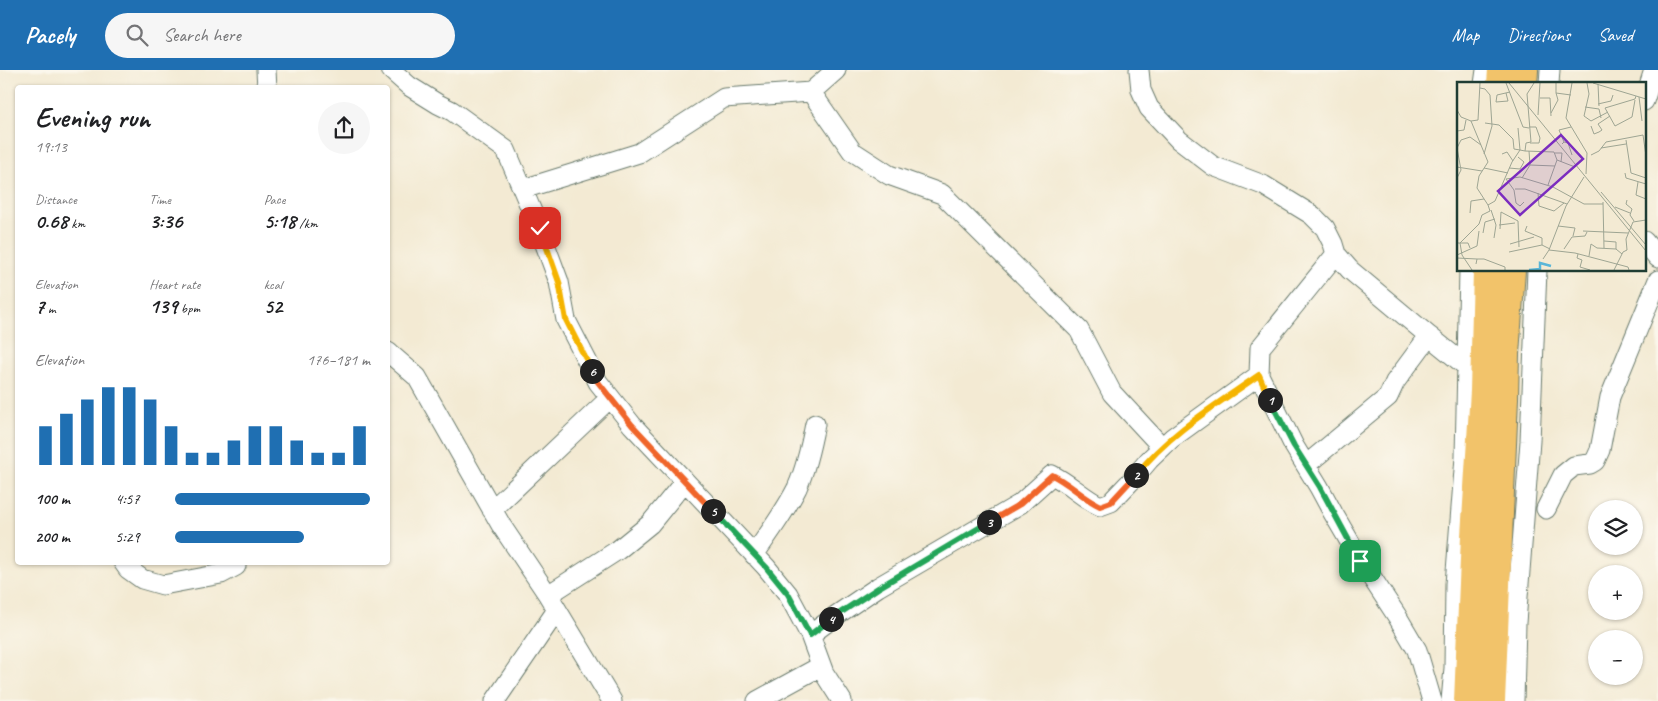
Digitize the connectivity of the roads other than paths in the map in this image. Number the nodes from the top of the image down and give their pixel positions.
1 (266, 70) edge
2 (391, 70) edge
3 (836, 70) edge
4 (1139, 70) edge
5 (1654, 70) edge
6 (267, 85) edge
7 (811, 92) junction
8 (1646, 95) edge
9 (523, 189) junction
10 (1646, 243) edge
11 (1336, 254) junction
12 (1658, 258) edge
13 (1468, 271) edge
14 (1486, 271) edge
15 (1512, 271) edge
16 (1537, 271) edge
17 (1658, 280) edge
18 (1429, 336) junction
19 (390, 354) edge
20 (1466, 366) junction
21 (1259, 375) junction
22 (610, 398) junction
23 (815, 424) dead end
24 (1162, 447) junction
25 (1306, 465) junction
26 (685, 481) junction
27 (1546, 509) dead end
28 (492, 510) junction
29 (754, 554) junction
30 (127, 565) edge
31 (236, 566) dead end
32 (552, 603) junction
33 (810, 635) junction
34 (821, 666) junction
35 (495, 701) edge
36 (612, 701) edge
37 (757, 701) edge
38 (842, 701) edge
39 (1432, 701) edge
40 (1451, 701) edge
41 (1467, 701) edge
42 (1492, 701) edge
43 (1514, 701) edge

1 - 6 street
2 - 9 street
3 - 7 street
4 - 11 street
5 - 8 street
7 - 9 street
7 - 24 street
9 - 22 street
10 - 12 street
11 - 18 street
11 - 21 street
13 - 20 street
14 - 41 highway
15 - 42 highway
16 - 43 street
17 - 27 street
18 - 20 street
18 - 25 street
19 - 28 street
20 - 40 street
21 - 24 street
21 - 25 street
22 - 26 street
22 - 28 street
23 - 29 street
24 - 33 street
25 - 39 street
26 - 29 street
26 - 32 street
28 - 32 street
29 - 33 street
30 - 31 street
32 - 35 street
32 - 36 street
33 - 34 street
34 - 37 street
34 - 38 street

